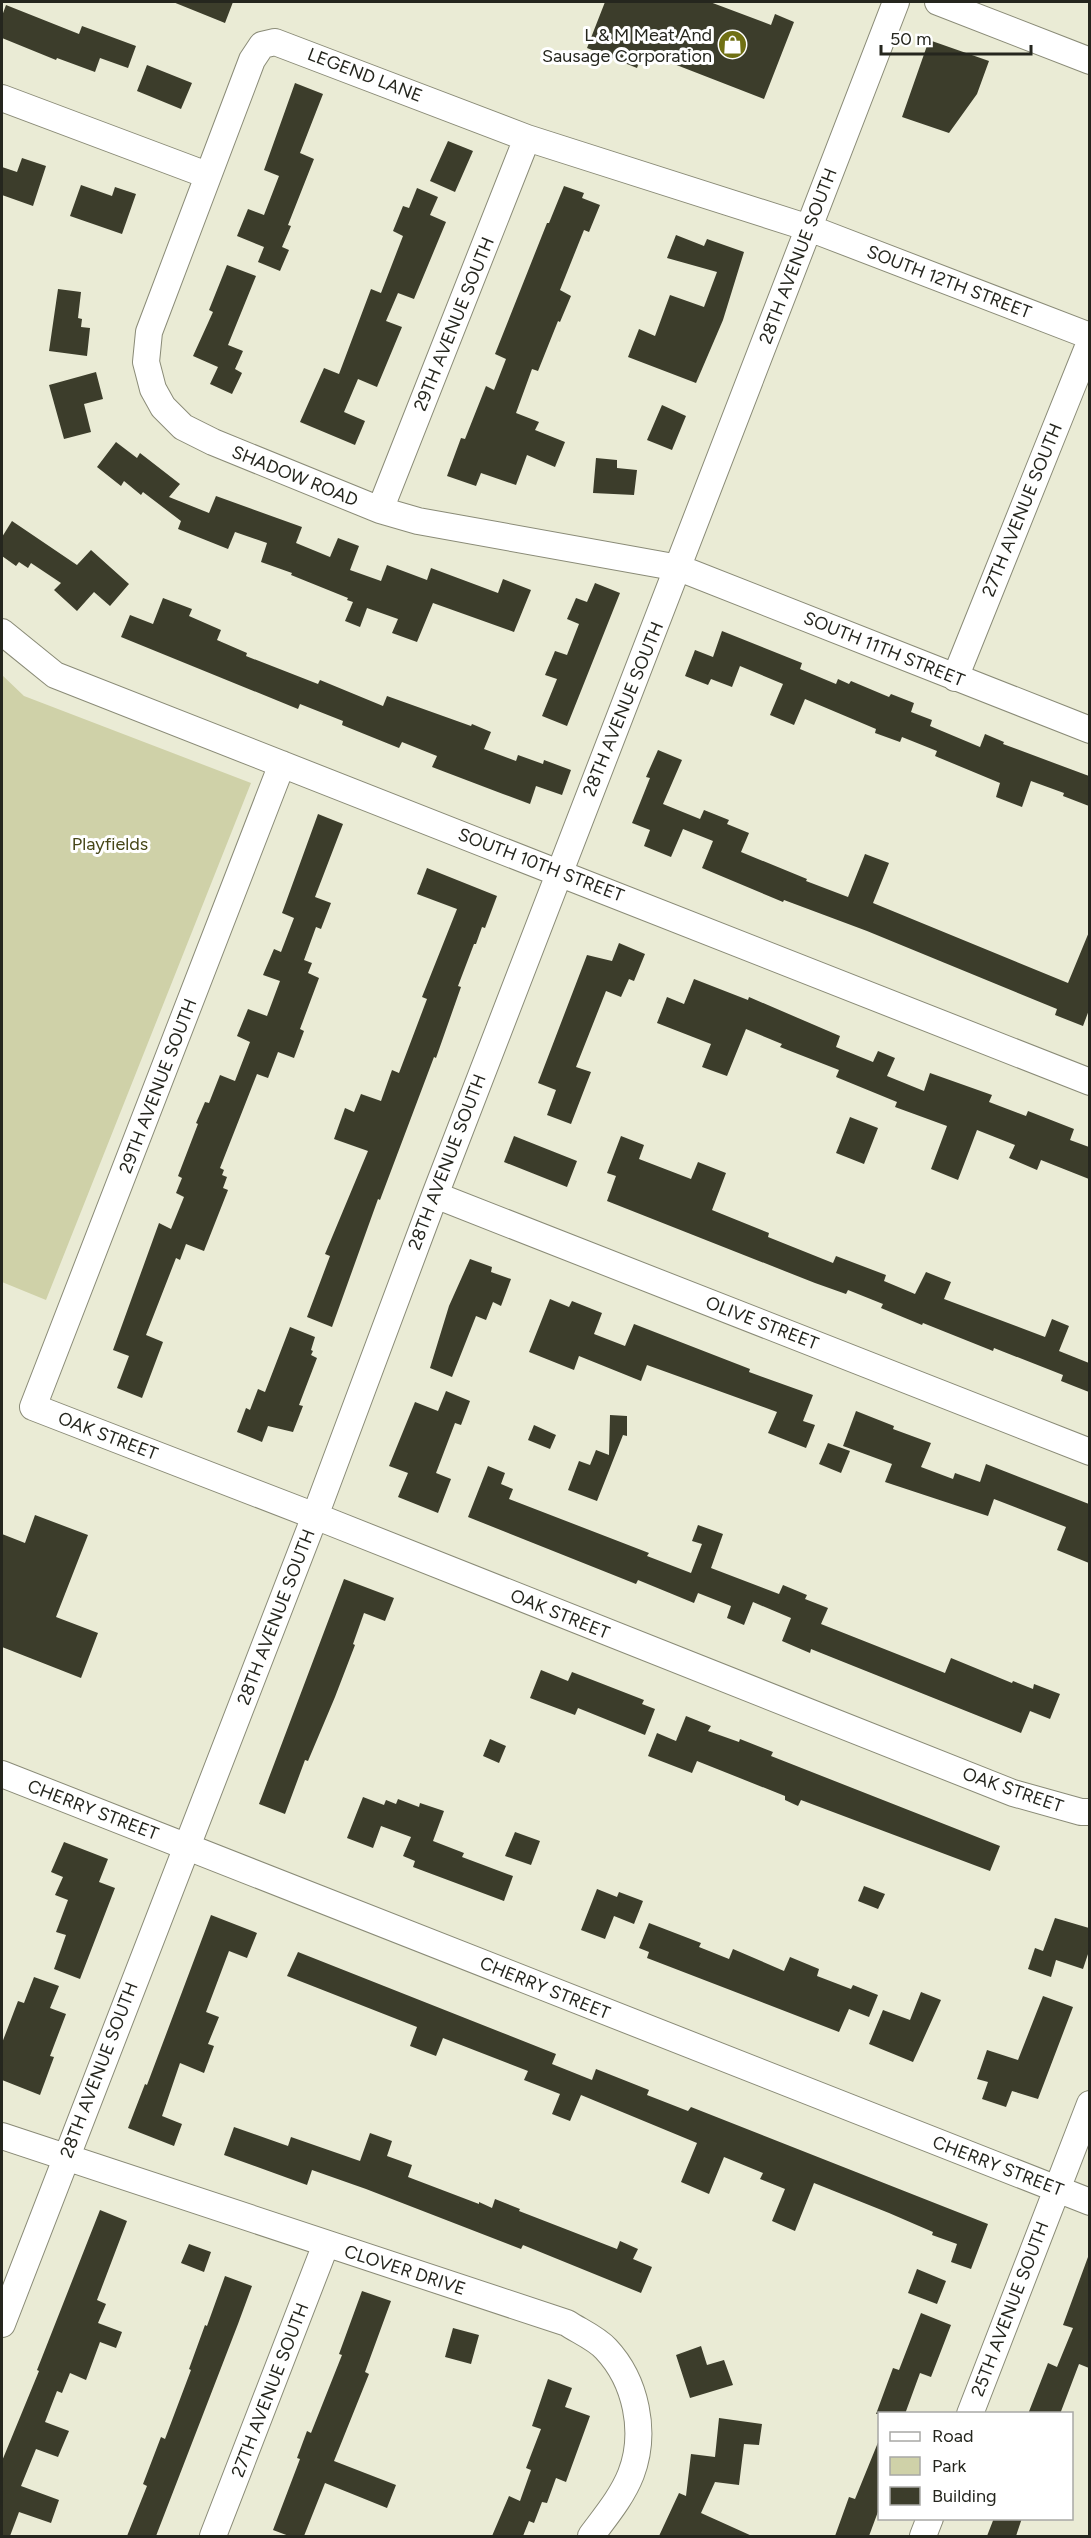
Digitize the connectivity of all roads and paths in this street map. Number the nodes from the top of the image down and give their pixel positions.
1 (896, 2) edge
2 (938, 2) edge
3 (1089, 61) edge
4 (2, 98) edge
5 (528, 138) junction
6 (207, 175) junction
7 (808, 228) junction
8 (1089, 336) edge
9 (1089, 342) edge
10 (380, 510) junction
11 (679, 568) junction
12 (2, 632) edge
13 (955, 678) junction
14 (1089, 730) edge
15 (282, 764) junction
16 (558, 872) junction
17 (1089, 1082) edge
18 (435, 1195) junction
19 (33, 1407) joint
20 (1089, 1452) edge
21 (315, 1516) junction
22 (2, 1774) edge
23 (1089, 1812) edge
24 (186, 1846) junction
25 (1089, 2104) edge
26 (2, 2136) edge
27 (64, 2159) junction
28 (1055, 2189) junction
29 (1089, 2202) edge
30 (326, 2244) junction
31 (2, 2324) edge
32 (971, 2412) edge
33 (929, 2520) edge
34 (213, 2536) edge
35 (591, 2536) edge
36 (923, 2536) edge

1 - 7 street, 28TH AVENUE SOUTH
2 - 3 street
4 - 6 street
5 - 6 street, LEGEND LANE
5 - 7 street, LEGEND LANE
5 - 10 street, 29TH AVENUE SOUTH
6 - 10 street, SHADOW ROAD
7 - 8 street, SOUTH 12TH STREET
7 - 11 street, 28TH AVENUE SOUTH
9 - 13 street, 27TH AVENUE SOUTH
10 - 11 street, SHADOW ROAD
11 - 13 street, SOUTH 11TH STREET
11 - 16 street, 28TH AVENUE SOUTH
12 - 15 street, SOUTH 10TH STREET
13 - 14 street, SOUTH 11TH STREET
15 - 16 street, SOUTH 10TH STREET
15 - 19 street, 29TH AVENUE SOUTH
16 - 17 street, SOUTH 10TH STREET
16 - 18 street, 28TH AVENUE SOUTH
18 - 20 street, OLIVE STREET
18 - 21 street, 28TH AVENUE SOUTH
19 - 21 street, OAK STREET
21 - 23 street, OAK STREET
21 - 24 street, 28TH AVENUE SOUTH
22 - 24 street, CHERRY STREET
24 - 27 street, 28TH AVENUE SOUTH
24 - 28 street, CHERRY STREET
25 - 28 street, 25TH AVENUE SOUTH
26 - 27 street, CLOVER DRIVE
27 - 30 street, CLOVER DRIVE
27 - 31 street, 28TH AVENUE SOUTH
28 - 29 street, CHERRY STREET
28 - 32 street, 25TH AVENUE SOUTH
30 - 34 street, 27TH AVENUE SOUTH
30 - 35 street, CLOVER DRIVE
33 - 36 street

